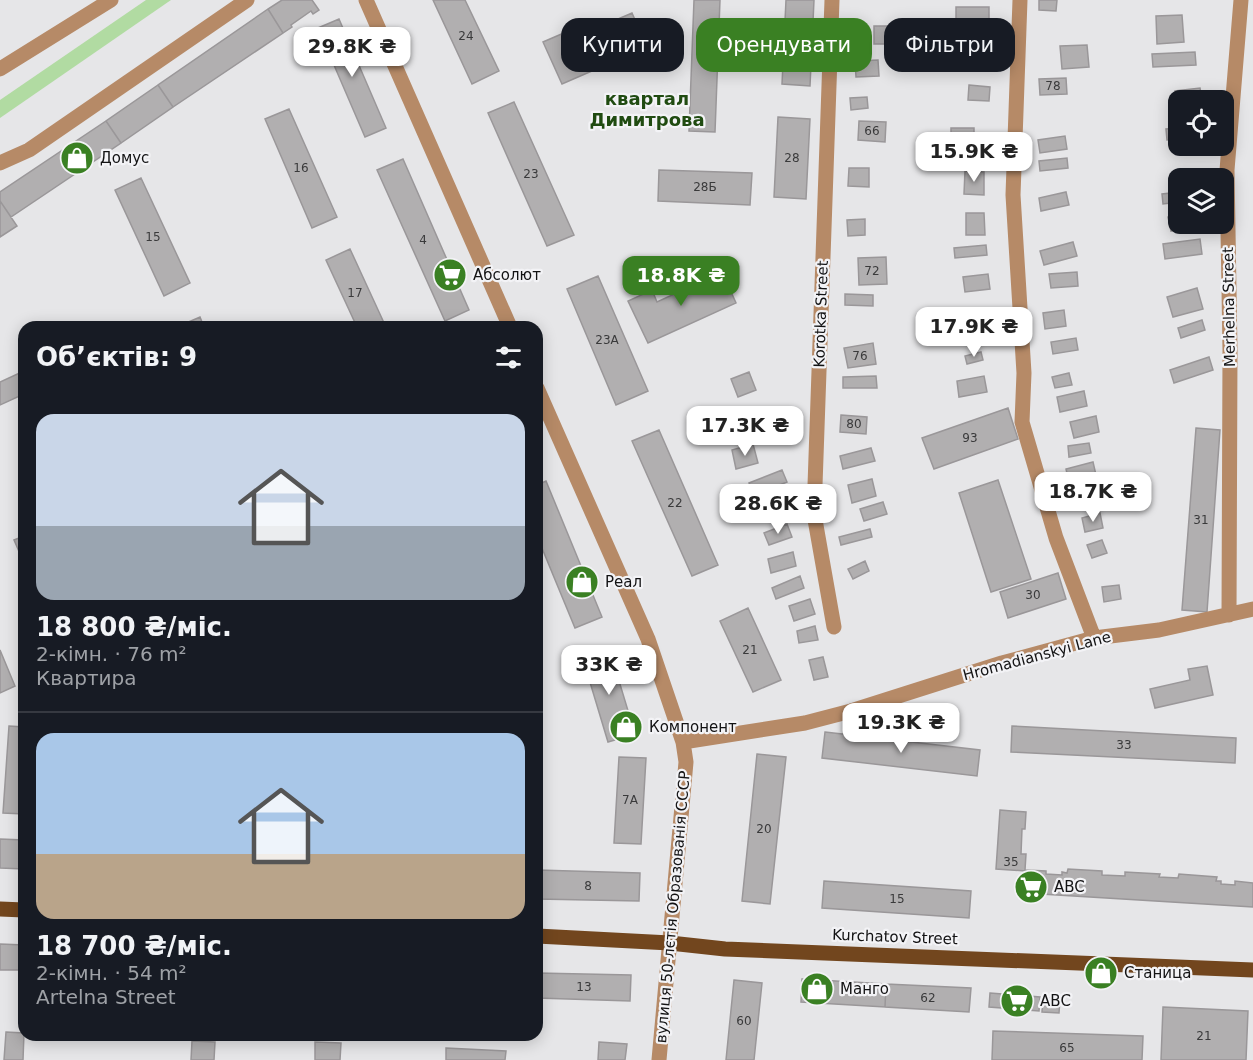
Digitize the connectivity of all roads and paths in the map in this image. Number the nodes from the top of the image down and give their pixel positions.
1 (111, 0) edge
2 (247, 0) edge
3 (366, 0) edge
4 (832, 0) edge
5 (1020, 0) edge
6 (1241, 0) edge
7 (0, 69) edge
8 (0, 164) edge
9 (507, 321) edge
10 (543, 402) edge
11 (1253, 609) edge
12 (1229, 615) junction
13 (834, 627) dead end
14 (1094, 638) junction
15 (683, 742) junction
16 (0, 909) edge
17 (18, 910) edge
18 (543, 936) edge
19 (670, 943) junction
20 (1253, 970) edge
21 (659, 1060) edge

1 - 7 street
2 - 8 street
3 - 9 street
4 - 13 street, Korotka Street
5 - 14 street
6 - 12 street, Merhelna Street
10 - 15 street, вулиця 50-лєтія Образованія СССР
11 - 12 street, Hromadianskyi Lane
12 - 14 street, Hromadianskyi Lane
14 - 15 street, Hromadianskyi Lane
15 - 19 street, вулиця 50-лєтія Образованія СССР
16 - 17 main road
18 - 19 main road, Kurchatov Street
19 - 20 main road, Kurchatov Street
19 - 21 street, вулиця 50-лєтія Образованія СССР

